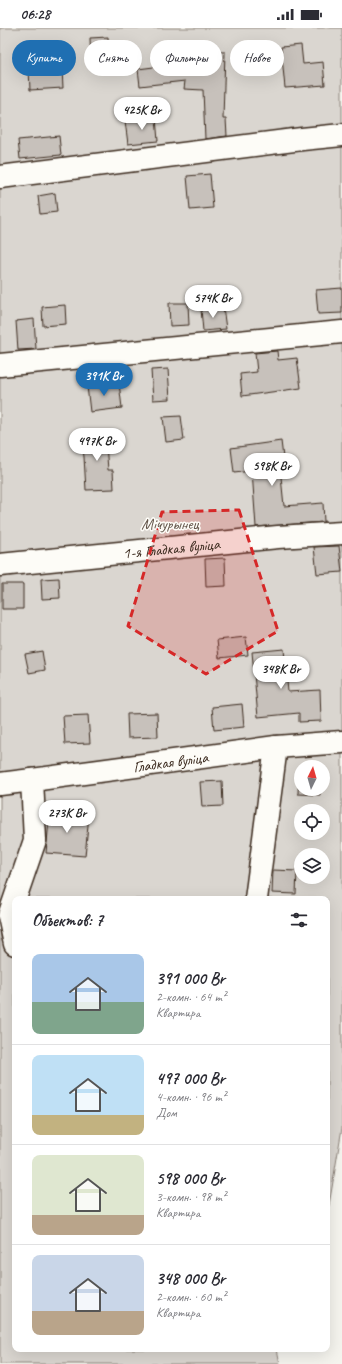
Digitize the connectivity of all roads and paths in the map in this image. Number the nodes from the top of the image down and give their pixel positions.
1 (342, 135) edge
2 (0, 177) edge
3 (342, 332) edge
4 (0, 365) edge
5 (342, 533) edge
6 (0, 565) edge
7 (342, 742) edge
8 (276, 747) junction
9 (32, 780) junction
10 (0, 784) edge
11 (16, 896) edge
12 (256, 896) edge
13 (12, 907) edge
14 (12, 930) edge

1 - 2 lane
3 - 4 lane
5 - 6 lane, 1-я Гладкая вуліца
7 - 8 lane, Гладкая вуліца
8 - 9 lane, Гладкая вуліца
8 - 12 lane
9 - 10 lane, Гладкая вуліца
9 - 11 lane
13 - 14 lane

